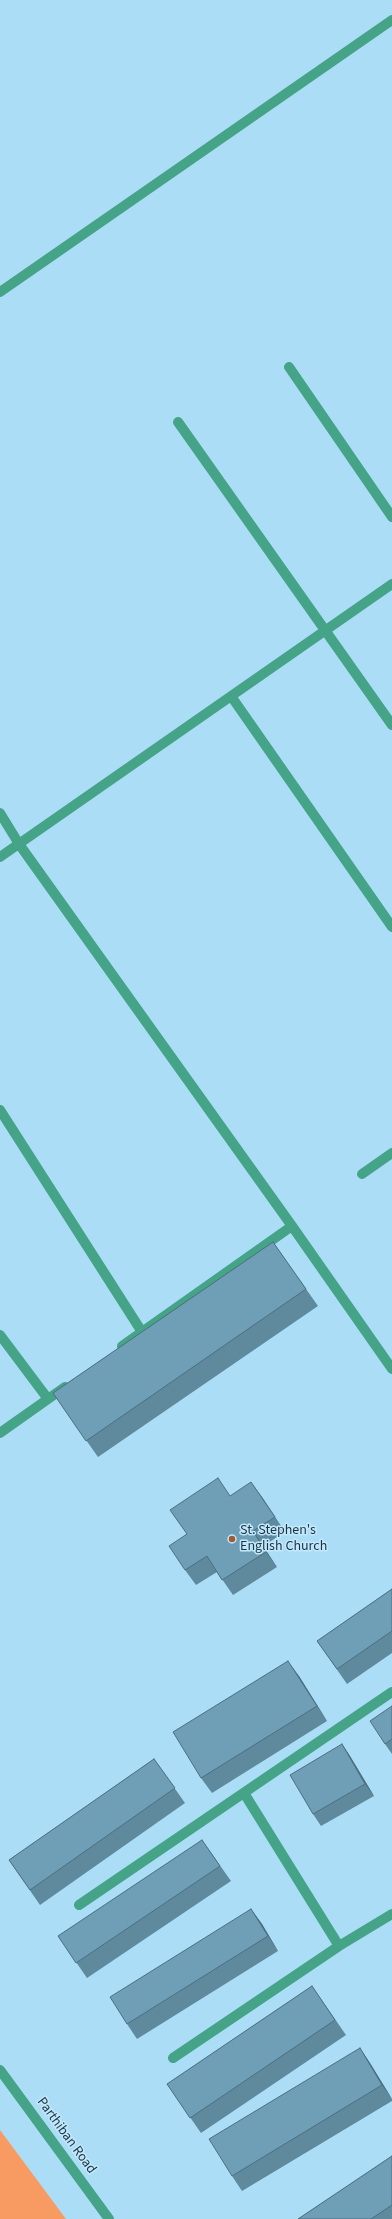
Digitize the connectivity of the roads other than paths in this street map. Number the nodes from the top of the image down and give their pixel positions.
1 (392, 20) edge
2 (0, 292) edge
3 (289, 367) dead end
4 (178, 422) dead end
5 (392, 517) edge
6 (392, 584) edge
7 (327, 630) junction
8 (231, 696) junction
9 (392, 725) edge
10 (0, 812) edge
11 (19, 844) junction
12 (0, 857) edge
13 (392, 927) edge
14 (0, 1110) edge
15 (392, 1153) edge
16 (362, 1174) dead end
17 (292, 1226) junction
18 (142, 1332) junction
19 (0, 1335) edge
20 (111, 1355) edge
21 (392, 1369) edge
22 (73, 1381) edge
23 (48, 1399) junction
24 (0, 1433) edge
25 (392, 1692) edge
26 (244, 1793) junction
27 (79, 1905) dead end
28 (392, 1914) edge
29 (339, 1946) junction
30 (173, 2058) dead end
31 (0, 2070) edge
32 (109, 2219) edge

1 - 2 street
3 - 5 street
4 - 7 street
6 - 7 street
7 - 8 street
7 - 9 street
8 - 11 street
8 - 13 street
10 - 11 street
11 - 12 street
11 - 17 street
14 - 18 street
15 - 16 street
17 - 18 street
17 - 21 street
18 - 20 street
19 - 23 street
22 - 23 street
23 - 24 street
25 - 26 street
26 - 27 street
26 - 29 street
28 - 29 street
29 - 30 street
31 - 32 street, Parthiban Road

